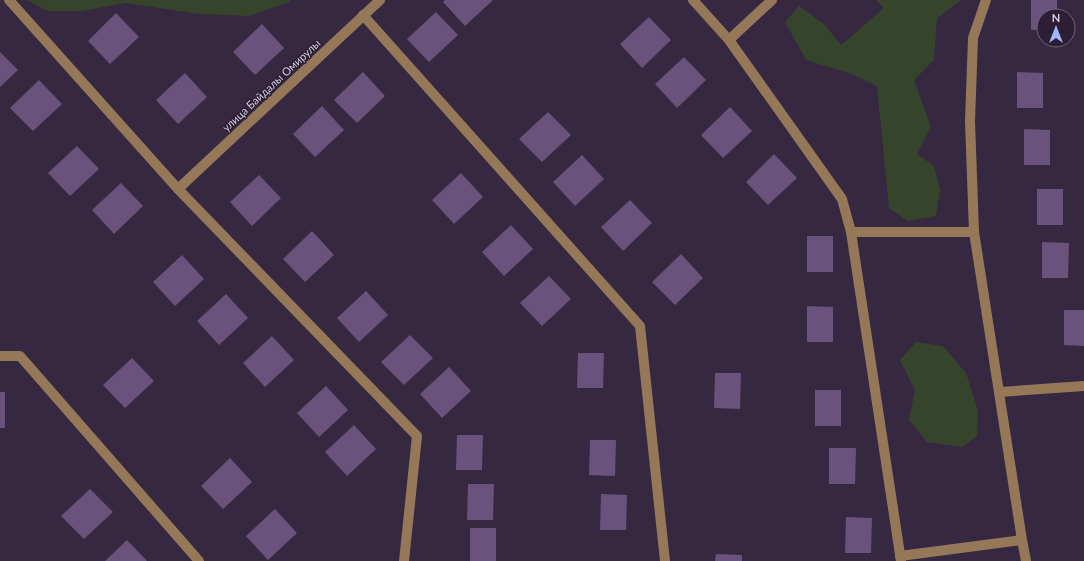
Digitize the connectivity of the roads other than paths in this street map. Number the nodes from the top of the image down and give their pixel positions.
1 (9, 0) edge
2 (380, 0) edge
3 (693, 0) edge
4 (772, 0) edge
5 (986, 0) edge
6 (363, 15) junction
7 (729, 40) junction
8 (178, 189) junction
9 (851, 232) junction
10 (974, 232) junction
11 (0, 356) edge
12 (1084, 386) edge
13 (999, 392) junction
14 (1022, 540) junction
15 (900, 558) edge
16 (199, 561) edge
17 (404, 561) edge
18 (665, 561) edge
19 (1026, 561) edge

1 - 8 street
2 - 6 street, улица Байдалы Омирулы
3 - 7 street
4 - 7 street
5 - 10 street
6 - 8 street, улица Байдалы Омирулы
6 - 18 street
7 - 9 street
8 - 17 street
9 - 10 street
9 - 15 street
10 - 13 street
11 - 16 street
12 - 13 street
13 - 14 street
14 - 15 street
14 - 19 street

